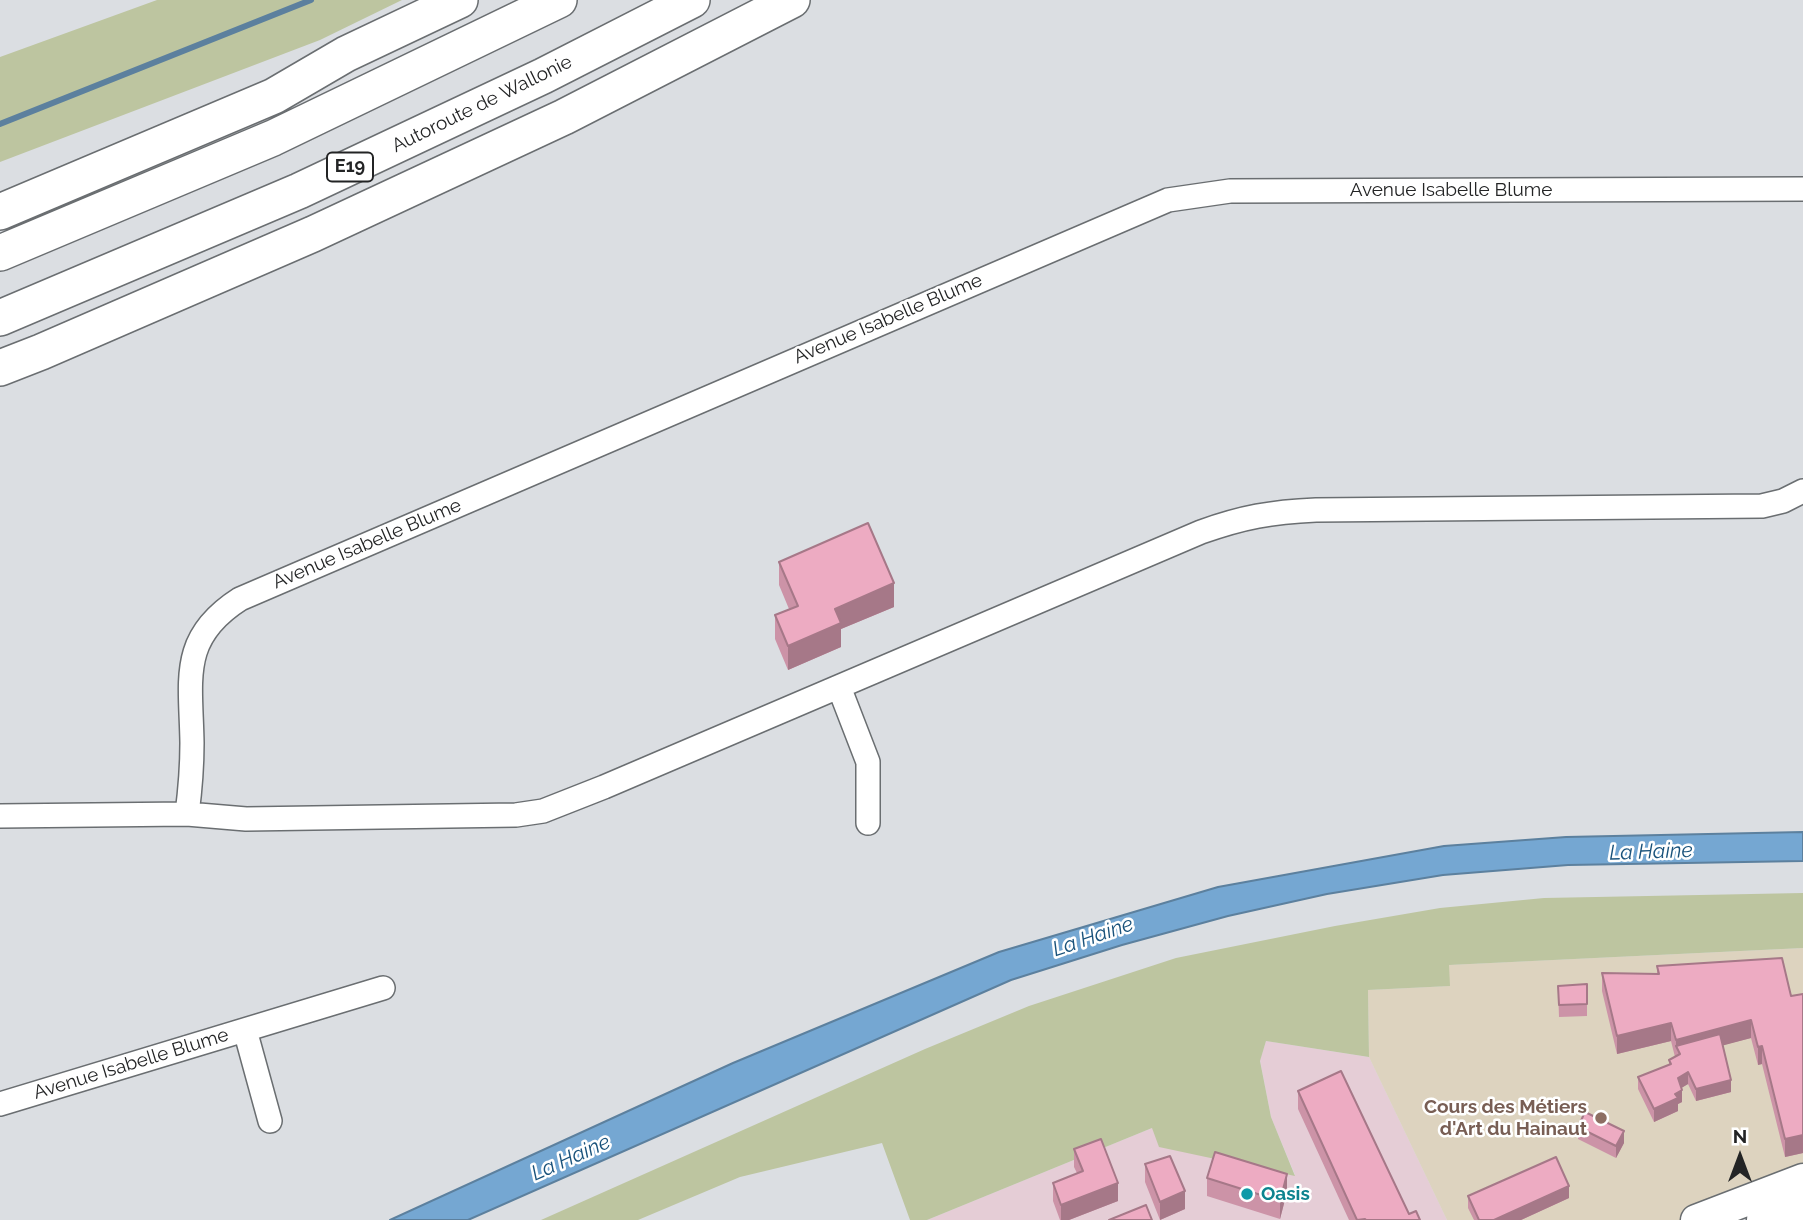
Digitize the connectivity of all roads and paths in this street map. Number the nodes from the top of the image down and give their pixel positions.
1 (460, 0) edge
2 (559, 0) edge
3 (692, 0) edge
4 (792, 0) edge
5 (346, 54) junction
6 (0, 187) edge
7 (1803, 189) edge
8 (0, 212) edge
9 (0, 253) edge
10 (0, 318) edge
11 (0, 368) edge
12 (1803, 491) edge
13 (839, 687) junction
14 (187, 814) junction
15 (0, 816) edge
16 (868, 823) dead end
17 (383, 988) dead end
18 (245, 1030) junction
19 (0, 1104) edge
20 (270, 1121) dead end
21 (1803, 1179) edge
22 (1803, 1204) edge
23 (1696, 1220) edge
24 (1762, 1220) edge

1 - 5 highway
2 - 9 highway
3 - 10 highway, Autoroute de Wallonie / E19
4 - 11 highway
5 - 6 highway
5 - 8 highway
7 - 14 street, Avenue Isabelle Blume
12 - 13 street
13 - 14 street
13 - 16 street
14 - 15 street
17 - 18 street, Avenue Isabelle Blume
18 - 19 street, Avenue Isabelle Blume
18 - 20 street
21 - 23 main road
22 - 24 main road

